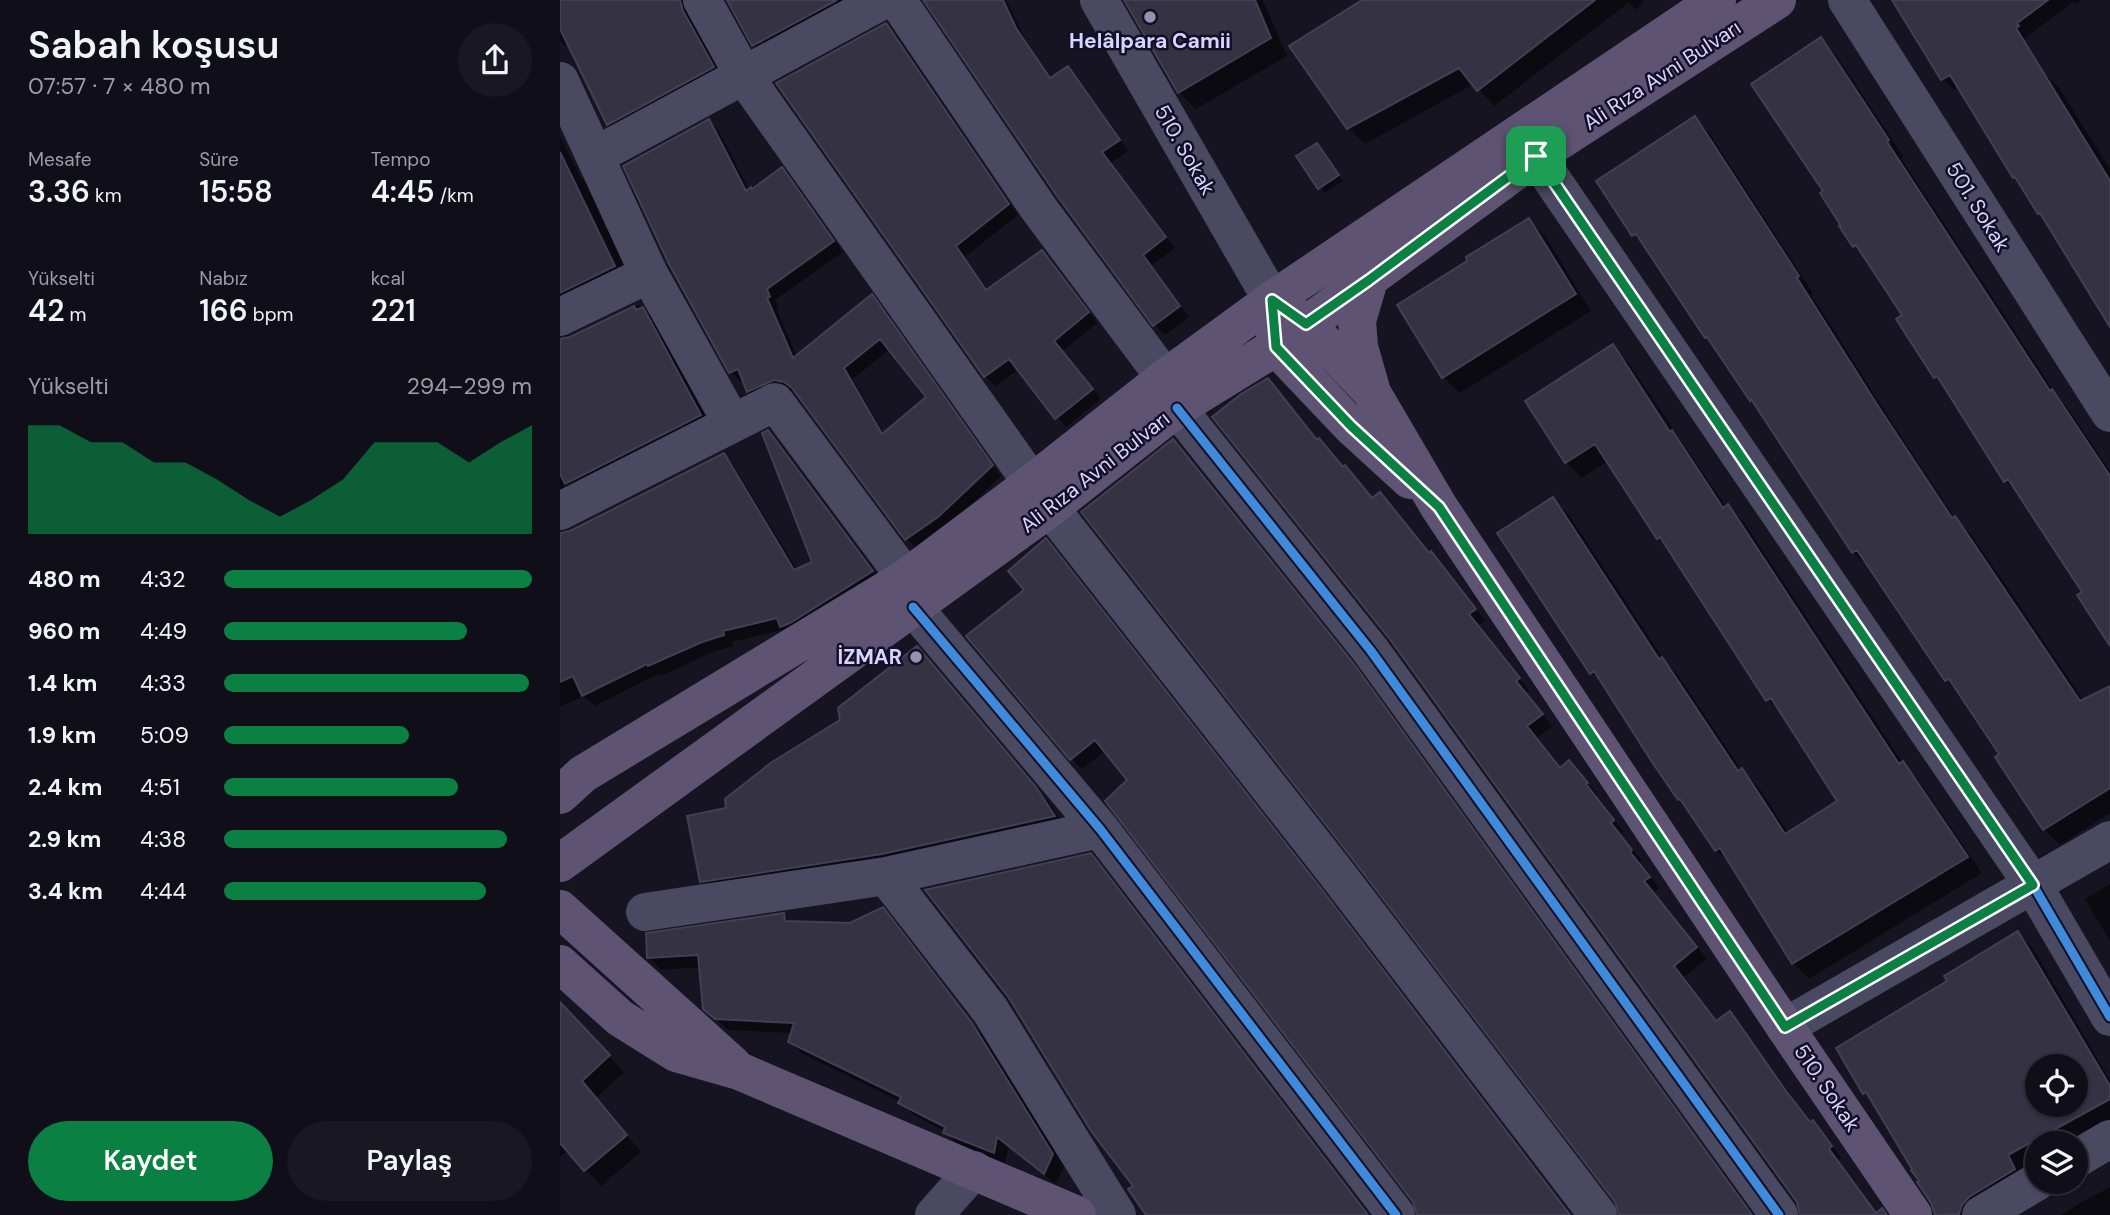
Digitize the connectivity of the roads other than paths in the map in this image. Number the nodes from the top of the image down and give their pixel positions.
1 (702, 0) edge
2 (883, 0) edge
3 (897, 0) edge
4 (1099, 0) edge
5 (1717, 0) edge
6 (1777, 0) edge
7 (1847, 0) edge
8 (744, 76) junction
9 (560, 81) edge
10 (594, 156) junction
11 (1536, 156) junction
12 (649, 274) junction
13 (1369, 280) junction
14 (1272, 300) junction
15 (560, 317) edge
16 (1306, 324) junction
17 (1276, 347) junction
18 (1371, 391) junction
19 (1171, 393) junction
20 (2110, 413) edge
21 (733, 423) junction
22 (1041, 496) junction
23 (1439, 507) junction
24 (560, 511) edge
25 (910, 593) junction
26 (560, 795) edge
27 (1100, 828) junction
28 (2110, 840) edge
29 (560, 863) edge
30 (886, 876) junction
31 (2033, 885) junction
32 (560, 909) edge
33 (645, 912) dead end
34 (560, 964) edge
35 (2110, 1017) edge
36 (1785, 1027) junction
37 (739, 1072) junction
38 (2110, 1139) edge
39 (2088, 1152) edge
40 (974, 1170) junction
41 (2025, 1189) edge
42 (934, 1215) edge
43 (1077, 1215) edge
44 (1117, 1215) edge
45 (1396, 1215) edge
46 (1598, 1215) edge
47 (1779, 1215) edge
48 (1913, 1215) edge
49 (1981, 1215) edge

1 - 8 street
2 - 8 street
3 - 19 street
4 - 14 street, 510. Sokak
5 - 14 main road, Ali Rıza Avni Bulvarı
6 - 11 main road, Ali Rıza Avni Bulvarı
7 - 20 street, 501. Sokak
8 - 10 street
8 - 22 street
9 - 10 street
10 - 12 street
11 - 13 main road, Ali Rıza Avni Bulvarı
11 - 31 street
12 - 15 street
12 - 21 street
13 - 16 main road, Ali Rıza Avni Bulvarı
13 - 18 main road
14 - 16 main road, 510. Sokak
14 - 17 main road
14 - 19 main road, Ali Rıza Avni Bulvarı
16 - 17 main road, Ali Rıza Avni Bulvarı
16 - 18 main road, 510. Sokak
17 - 19 main road, Ali Rıza Avni Bulvarı
17 - 23 main road, 510. Sokak
18 - 23 main road, 510. Sokak
19 - 22 main road, Ali Rıza Avni Bulvarı
19 - 47 street
21 - 24 street
21 - 25 street
22 - 25 main road, Ali Rıza Avni Bulvarı
22 - 46 street
23 - 36 main road, 510. Sokak
25 - 26 main road, Ali Rıza Avni Bulvarı
25 - 27 street
25 - 29 main road, Ali Rıza Avni Bulvarı
27 - 30 street
27 - 45 street
28 - 31 street
30 - 33 street
30 - 44 street
31 - 35 street
31 - 36 street
32 - 37 main road
34 - 37 main road
36 - 48 main road, 510. Sokak
37 - 40 main road
38 - 39 street
40 - 42 street
40 - 43 main road
41 - 49 street

